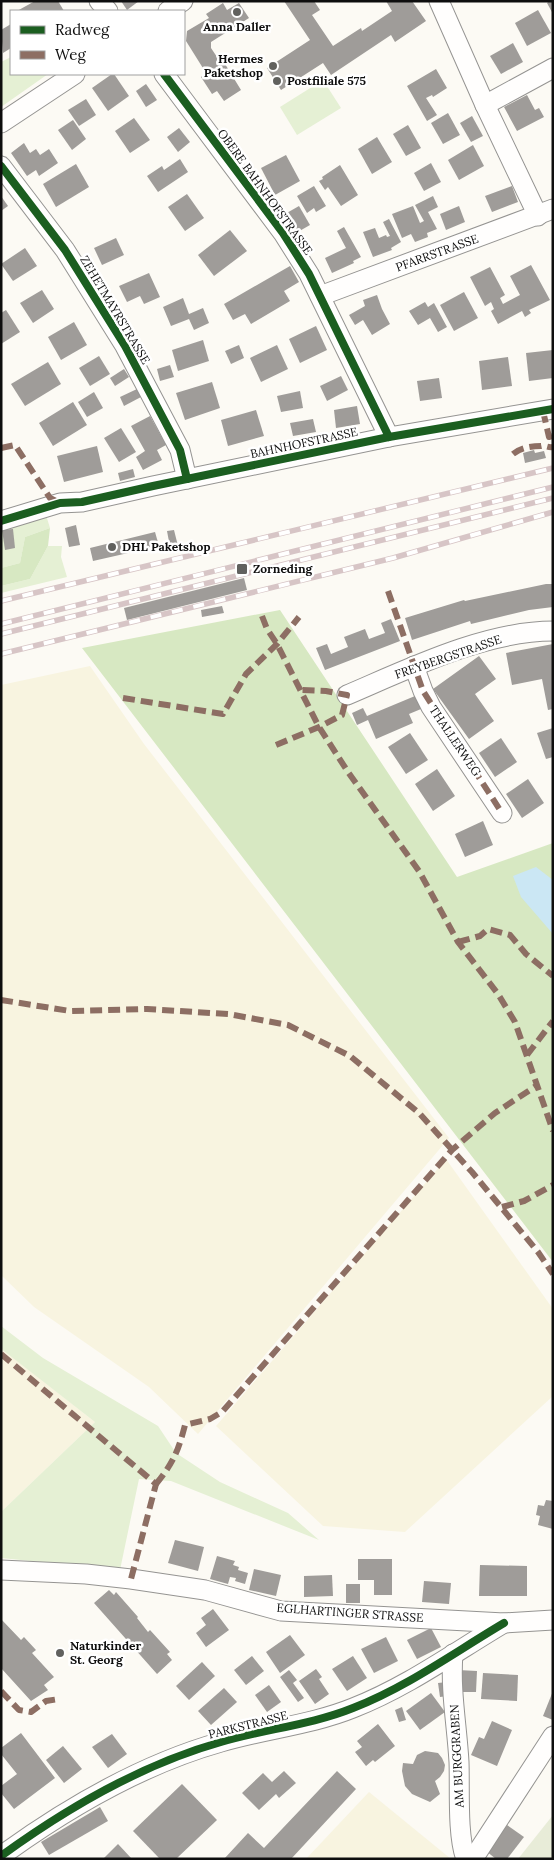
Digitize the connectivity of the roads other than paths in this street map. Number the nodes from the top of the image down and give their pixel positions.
1 (183, 1) edge
2 (439, 1) edge
3 (170, 10) edge
4 (553, 68) edge
5 (73, 75) edge
6 (165, 75) edge
7 (485, 105) junction
8 (1, 123) edge
9 (1, 166) edge
10 (545, 212) edge
11 (320, 296) junction
12 (553, 409) edge
13 (389, 437) junction
14 (187, 479) junction
15 (1, 521) edge
16 (553, 632) edge
17 (414, 666) junction
18 (347, 695) dead end
19 (502, 813) dead end
20 (1, 1570) edge
21 (553, 1620) edge
22 (504, 1622) junction
23 (453, 1654) junction
24 (553, 1736) edge
25 (1, 1856) edge
26 (466, 1859) edge
27 (473, 1859) edge

1 - 3 street
2 - 7 street
4 - 7 street
5 - 8 street
6 - 11 street, OBERE BAHNHOFSTRASSE
7 - 10 street
9 - 14 street, ZEHETMAYRSTRASSE
10 - 11 street, PFARRSTRASSE
11 - 13 street, OBERE BAHNHOFSTRASSE
12 - 13 street, BAHNHOFSTRASSE
13 - 14 street, BAHNHOFSTRASSE
14 - 15 street, BAHNHOFSTRASSE
16 - 17 street, FREYBERGSTRASSE
17 - 18 street, FREYBERGSTRASSE
17 - 19 street, THALLERWEG
20 - 22 street, EGLHARTINGER STRASSE
21 - 22 street, EGLHARTINGER STRASSE
22 - 23 street, PARKSTRASSE
23 - 25 street, PARKSTRASSE
23 - 26 street, AM BURGGRABEN
24 - 27 street

